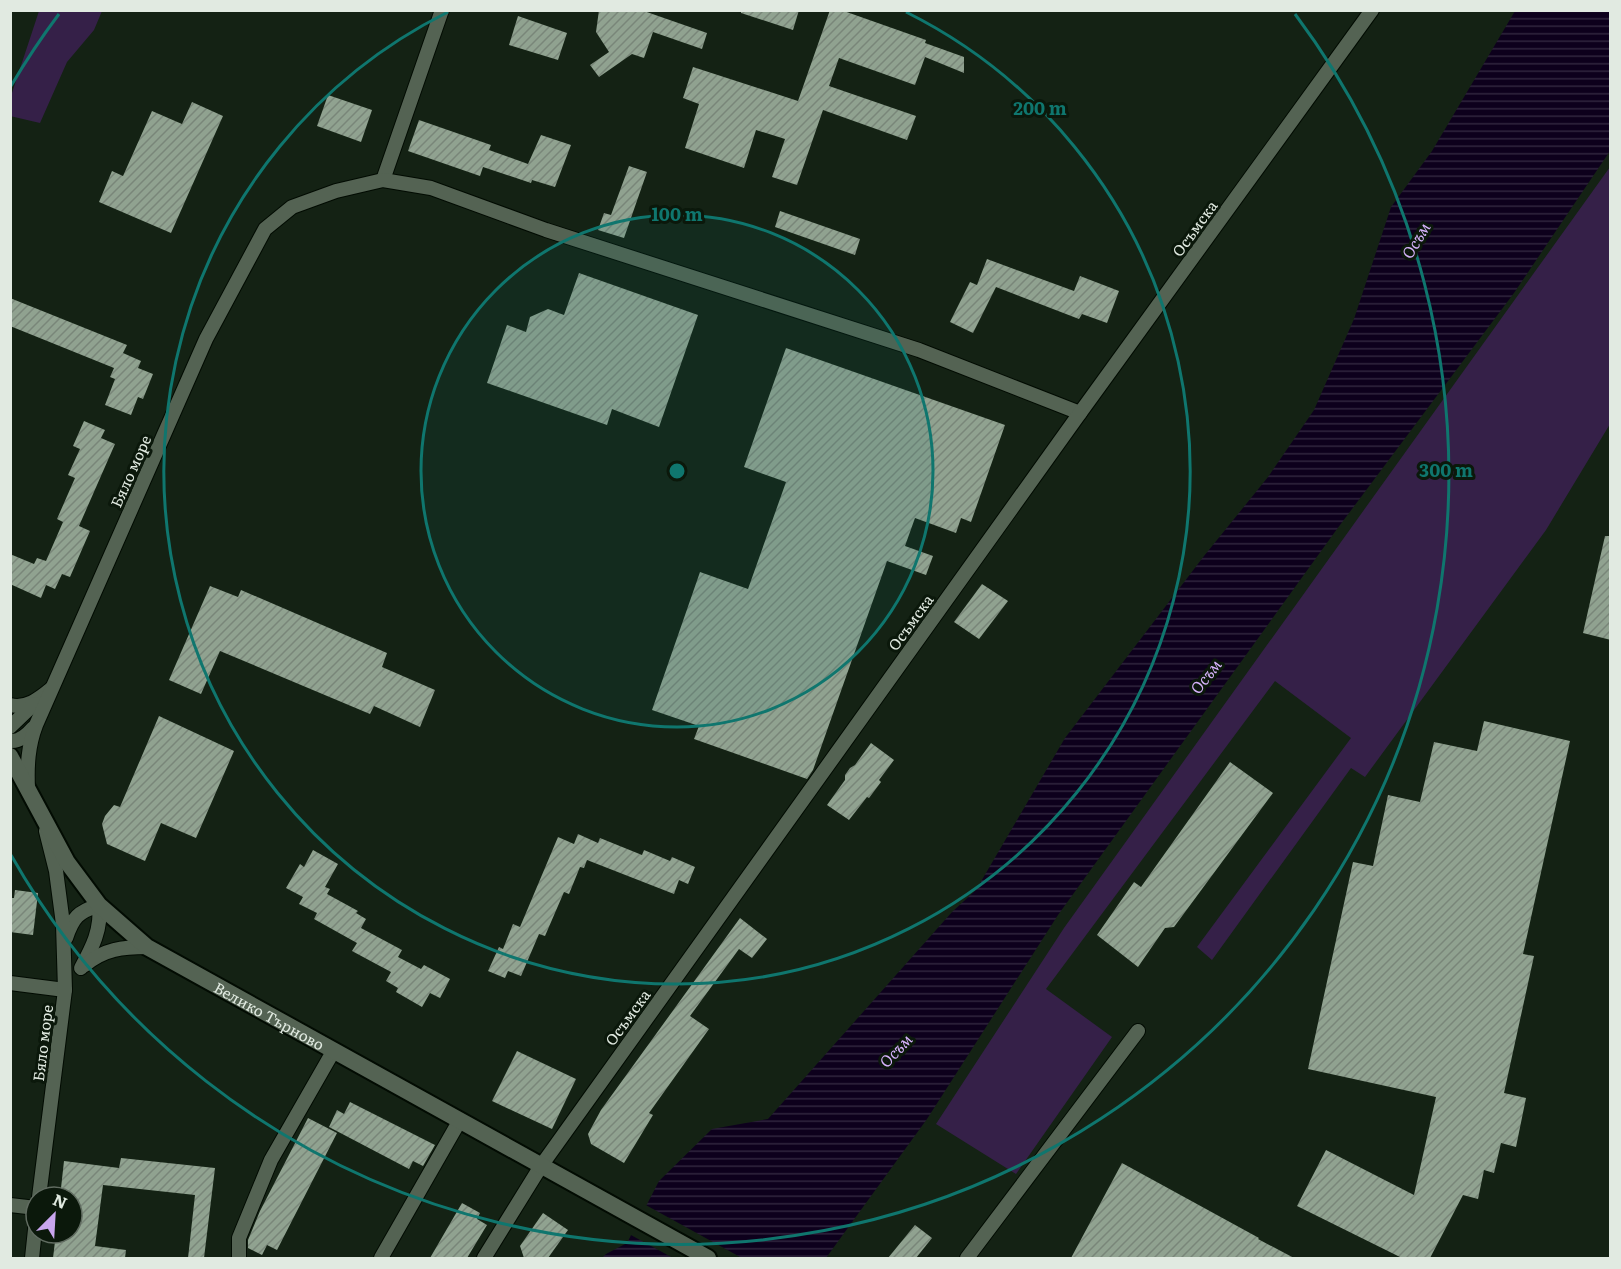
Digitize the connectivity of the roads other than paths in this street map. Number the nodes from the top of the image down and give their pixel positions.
1 (442, 10) edge
2 (1372, 10) edge
3 (383, 180) junction
4 (1080, 413) junction
5 (52, 687) junction
6 (38, 700) junction
7 (10, 705) edge
8 (36, 725) junction
9 (10, 727) edge
10 (10, 741) edge
11 (10, 756) edge
12 (29, 792) junction
13 (42, 818) junction
14 (99, 905) junction
15 (64, 943) junction
16 (147, 947) junction
17 (81, 968) junction
18 (10, 983) edge
19 (65, 990) junction
20 (1138, 1031) dead end
21 (334, 1050) junction
22 (460, 1120) junction
23 (541, 1166) junction
24 (41, 1185) edge
25 (239, 1258) edge
26 (381, 1258) edge
27 (484, 1258) edge
28 (708, 1258) edge
29 (968, 1258) edge

1 - 3 street
2 - 4 street, Осъмска
3 - 4 street
3 - 5 street, Бяло море
4 - 23 street, Осъмска
5 - 6 street, Бяло море
5 - 8 street
6 - 7 street
6 - 9 street, Бяло море
8 - 10 street
8 - 12 street
11 - 12 street, Велико Търново
12 - 13 street, Велико Търново
13 - 14 street, Велико Търново
13 - 15 street
14 - 15 street
14 - 16 street, Велико Търново
14 - 17 street
15 - 19 street
16 - 17 street, Бяло море
16 - 21 street, Велико Търново
17 - 19 street, Бяло море
18 - 19 street
19 - 24 street, Бяло море
20 - 29 street
21 - 22 street, Велико Търново
21 - 25 street
22 - 23 street, Велико Търново
22 - 26 street
23 - 27 street, Осъмска
23 - 28 street, Велико Търново

